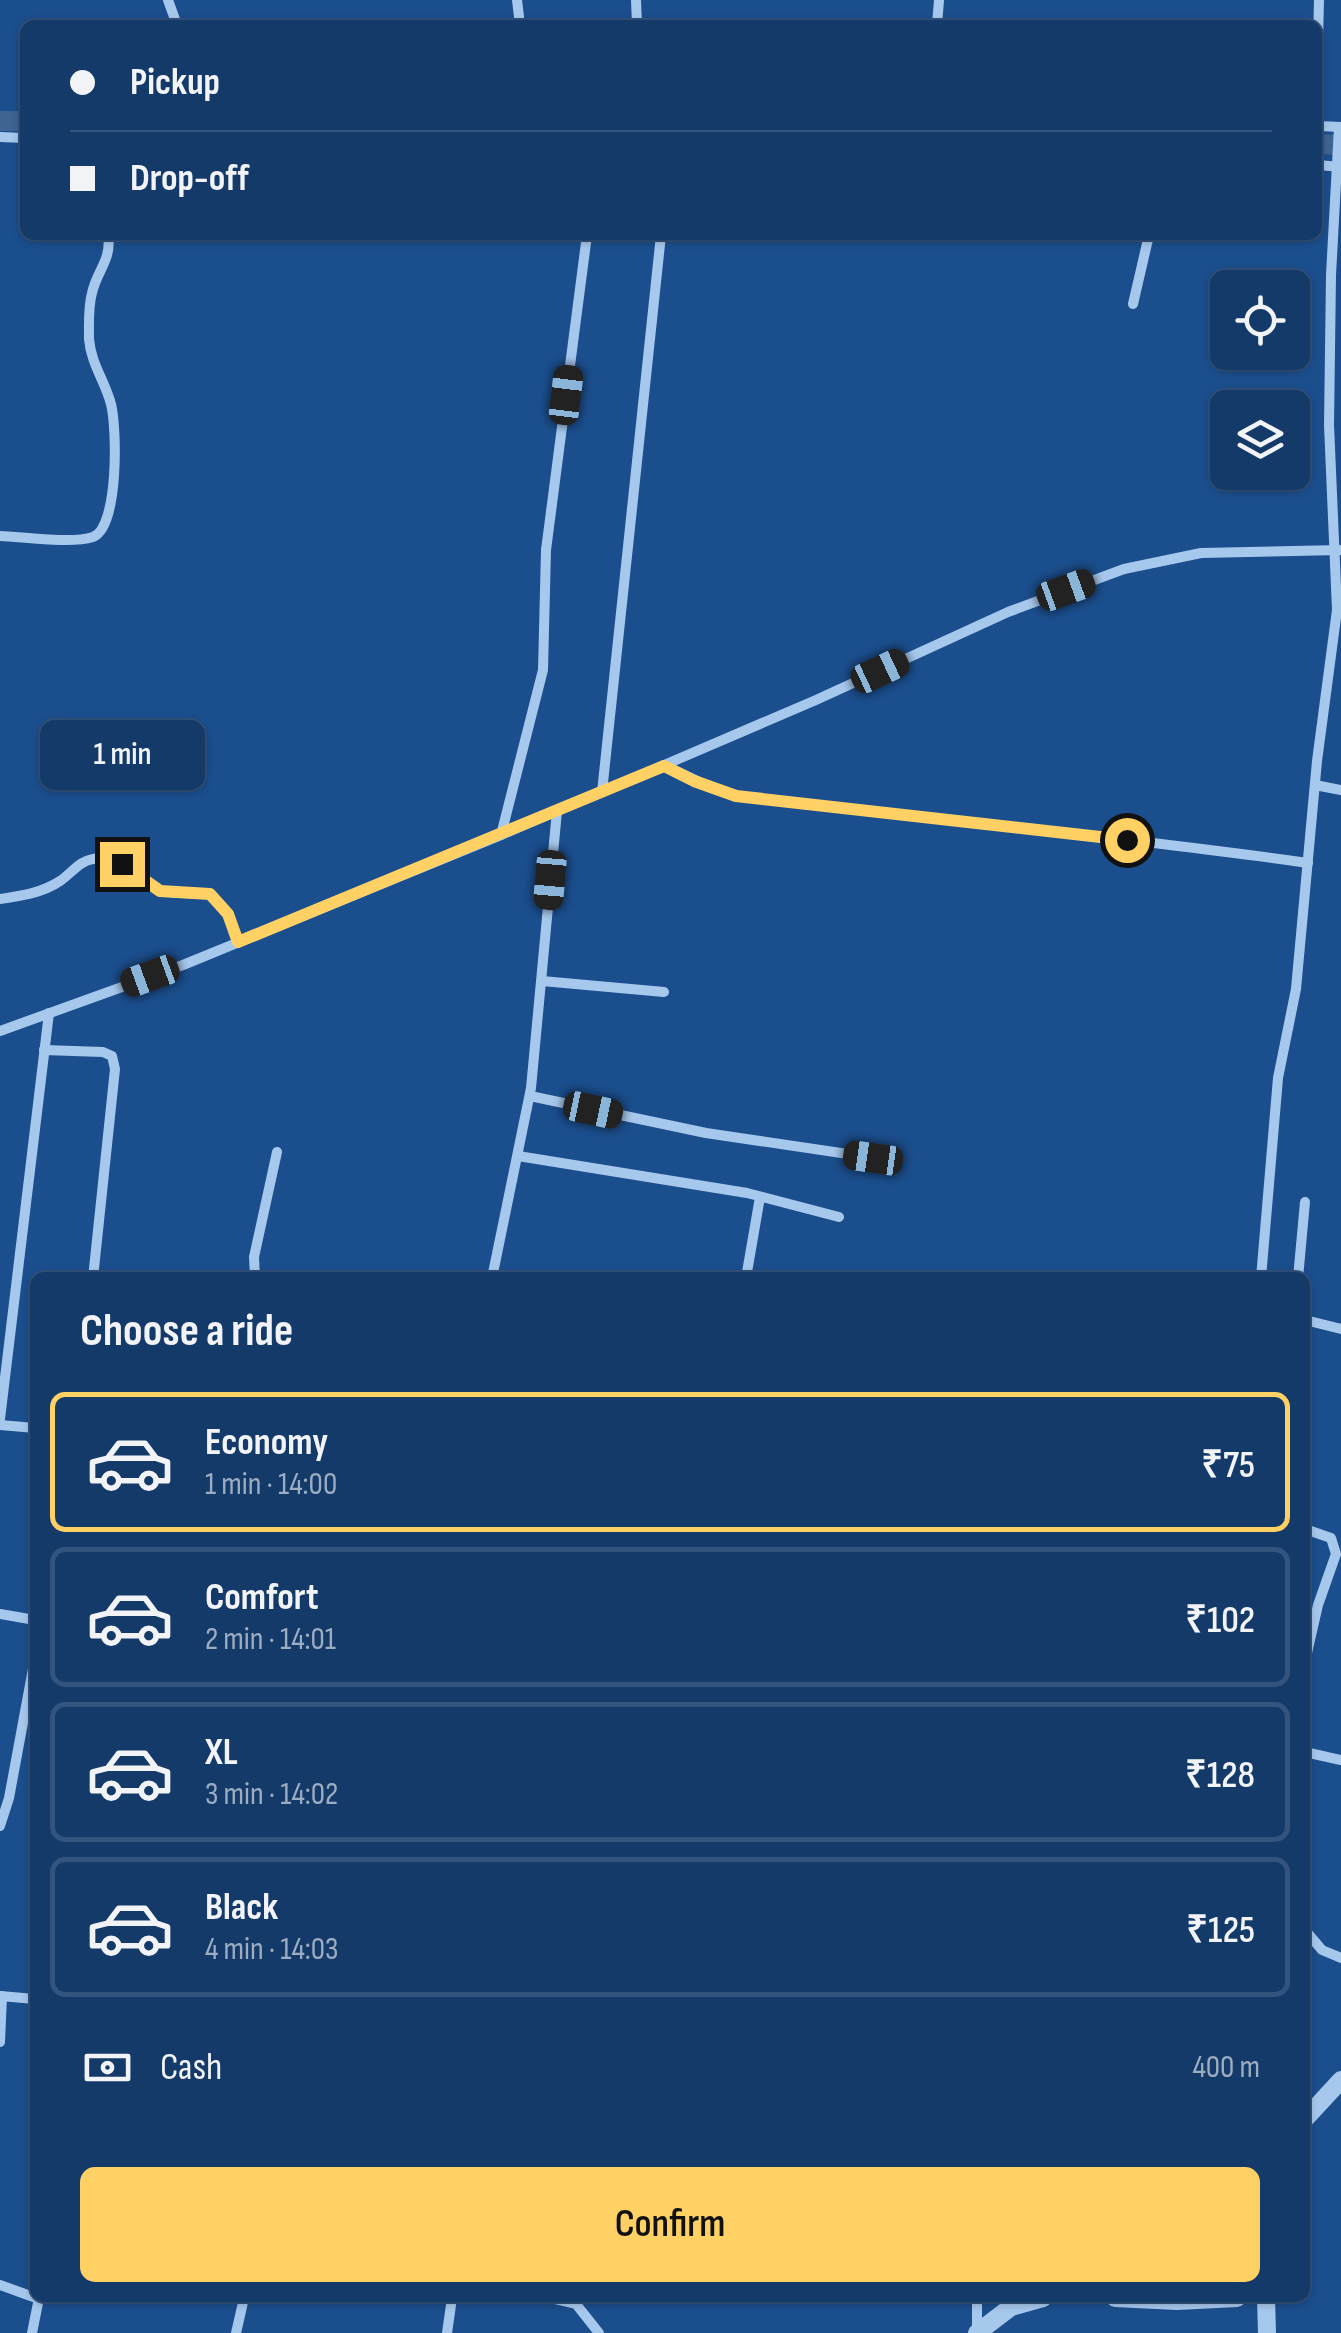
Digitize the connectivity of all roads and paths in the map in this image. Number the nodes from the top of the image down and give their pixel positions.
1 (1340, 131) edge
2 (1339, 163) edge
3 (109, 240) edge
4 (586, 240) edge
5 (660, 240) edge
6 (1148, 240) edge
7 (1132, 304) dead end
8 (0, 536) edge
9 (1337, 550) edge
10 (664, 766) junction
11 (1315, 786) junction
12 (1341, 790) edge
13 (602, 792) junction
14 (557, 811) junction
15 (501, 835) junction
16 (1308, 862) junction
17 (0, 899) edge
18 (238, 942) junction
19 (542, 981) junction
20 (664, 992) dead end
21 (49, 1013) junction
22 (0, 1031) edge
23 (44, 1050) junction
24 (530, 1096) junction
25 (276, 1152) dead end
26 (518, 1156) junction
27 (895, 1161) dead end
28 (760, 1197) junction
29 (1305, 1202) dead end
30 (838, 1217) dead end
31 (94, 1272) edge
32 (255, 1272) edge
33 (493, 1272) edge
34 (747, 1272) edge
35 (1261, 1272) edge
36 (1299, 1272) edge
37 (1310, 1321) edge
38 (1341, 1329) edge
39 (0, 1417) edge
40 (30, 1426) edge
41 (1310, 1531) edge
42 (1338, 1546) edge
43 (0, 1614) edge
44 (30, 1619) edge
45 (1310, 1640) edge
46 (30, 1685) edge
47 (1310, 1753) edge
48 (1341, 1760) edge
49 (0, 1826) edge
50 (1310, 1936) edge
51 (1341, 1958) edge
52 (1, 1996) edge
53 (30, 1999) edge
54 (0, 2042) edge
55 (1341, 2080) edge
56 (1310, 2114) edge
57 (0, 2285) edge
58 (30, 2295) edge
59 (38, 2302) edge
60 (243, 2302) edge
61 (451, 2302) edge
62 (567, 2302) edge
63 (977, 2302) edge
64 (1023, 2302) edge
65 (1266, 2302) edge
66 (977, 2332) edge
67 (32, 2333) edge
68 (236, 2333) edge
69 (447, 2333) edge
70 (599, 2333) edge
71 (1266, 2333) edge

1 - 2 street
2 - 9 street
3 - 8 street
4 - 15 street
5 - 13 street
6 - 7 street
9 - 10 street
9 - 11 street
10 - 13 street
10 - 16 street
11 - 12 street
11 - 16 street
13 - 14 street
14 - 15 street
14 - 19 street
15 - 18 street
16 - 35 street
17 - 18 street
18 - 21 street
19 - 20 street
19 - 24 street
21 - 22 street
21 - 23 street
23 - 31 street
23 - 39 street
24 - 26 street
24 - 27 street
25 - 32 street
26 - 28 street
26 - 33 street
28 - 30 street
28 - 34 street
29 - 36 street
37 - 38 street
39 - 40 street
41 - 42 street
42 - 45 street
43 - 44 street
46 - 49 street
47 - 48 street
50 - 51 street
52 - 53 street
52 - 54 street
55 - 56 street
57 - 58 street
59 - 67 street
60 - 68 street
61 - 69 street
62 - 70 street
63 - 66 street
64 - 66 street
65 - 71 street

